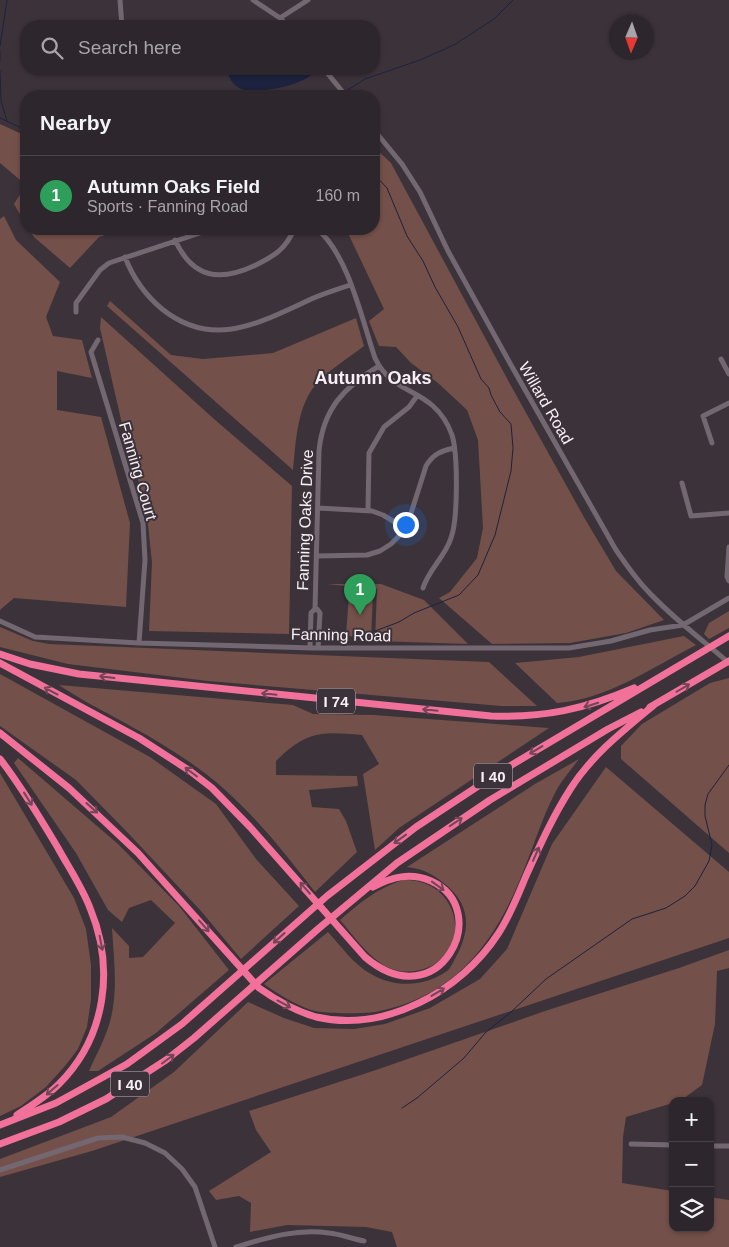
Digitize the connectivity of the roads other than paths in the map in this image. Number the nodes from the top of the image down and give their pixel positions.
1 (120, 0) edge
2 (253, 0) edge
3 (308, 0) edge
4 (280, 18) joint
5 (122, 20) edge
6 (329, 75) edge
7 (341, 90) edge
8 (380, 137) edge
9 (192, 235) edge
10 (291, 235) edge
11 (323, 235) edge
12 (175, 240) junction
13 (124, 257) junction
14 (350, 285) junction
15 (76, 312) dead end
16 (98, 340) dead end
17 (721, 359) dead end
18 (379, 366) junction
19 (729, 374) edge
20 (417, 396) junction
21 (729, 403) edge
22 (712, 443) dead end
23 (454, 448) junction
24 (682, 483) dead end
25 (318, 508) junction
26 (368, 510) junction
27 (729, 513) edge
28 (406, 529) junction
29 (729, 548) edge
30 (317, 556) junction
31 (729, 581) edge
32 (423, 588) dead end
33 (729, 598) edge
34 (315, 609) junction
35 (0, 621) edge
36 (683, 625) junction
37 (727, 637) edge
38 (139, 642) junction
39 (310, 648) junction
40 (318, 648) junction
41 (0, 654) edge
42 (729, 662) edge
43 (0, 663) edge
44 (668, 672) junction
45 (654, 705) junction
46 (0, 733) edge
47 (0, 759) edge
48 (361, 893) junction
49 (2, 1125) edge
50 (0, 1144) edge
51 (631, 1144) dead end
52 (669, 1145) edge
53 (714, 1146) edge
54 (729, 1146) edge
55 (0, 1170) edge
56 (364, 1241) dead end
57 (215, 1247) edge
58 (236, 1247) edge

1 - 5 street
2 - 4 street
3 - 4 street
6 - 7 street
8 - 36 street, Willard Road
9 - 12 street
10 - 12 street
11 - 14 street
12 - 13 street
13 - 14 street
13 - 15 street
14 - 18 street
16 - 38 street, Fanning Court
17 - 19 street
18 - 20 street
18 - 25 street, Fanning Oaks Drive
20 - 23 street
20 - 26 street
21 - 22 street
23 - 28 street
23 - 32 street
24 - 27 street
25 - 26 street
25 - 30 street, Fanning Oaks Drive
26 - 28 street
28 - 30 street
29 - 31 street
30 - 34 street, Fanning Oaks Drive
33 - 36 street
34 - 39 street, Fanning Oaks Drive
34 - 40 street, Fanning Oaks Drive
35 - 38 street, Fanning Road
36 - 40 street, Fanning Road
36 - 42 street, Willard Road
37 - 44 highway, I 40
38 - 39 street, Fanning Road
39 - 40 street, Fanning Road
44 -> 41 highway, I 74
45 -> 42 highway, I 40
48 -> 43 highway
44 -> 49 highway, I 40
46 -> 45 highway
48 -> 45 highway, I 40
47 -> 49 highway
50 -> 48 highway, I 40
51 - 52 street
53 - 54 street
55 - 57 street
56 - 58 street

